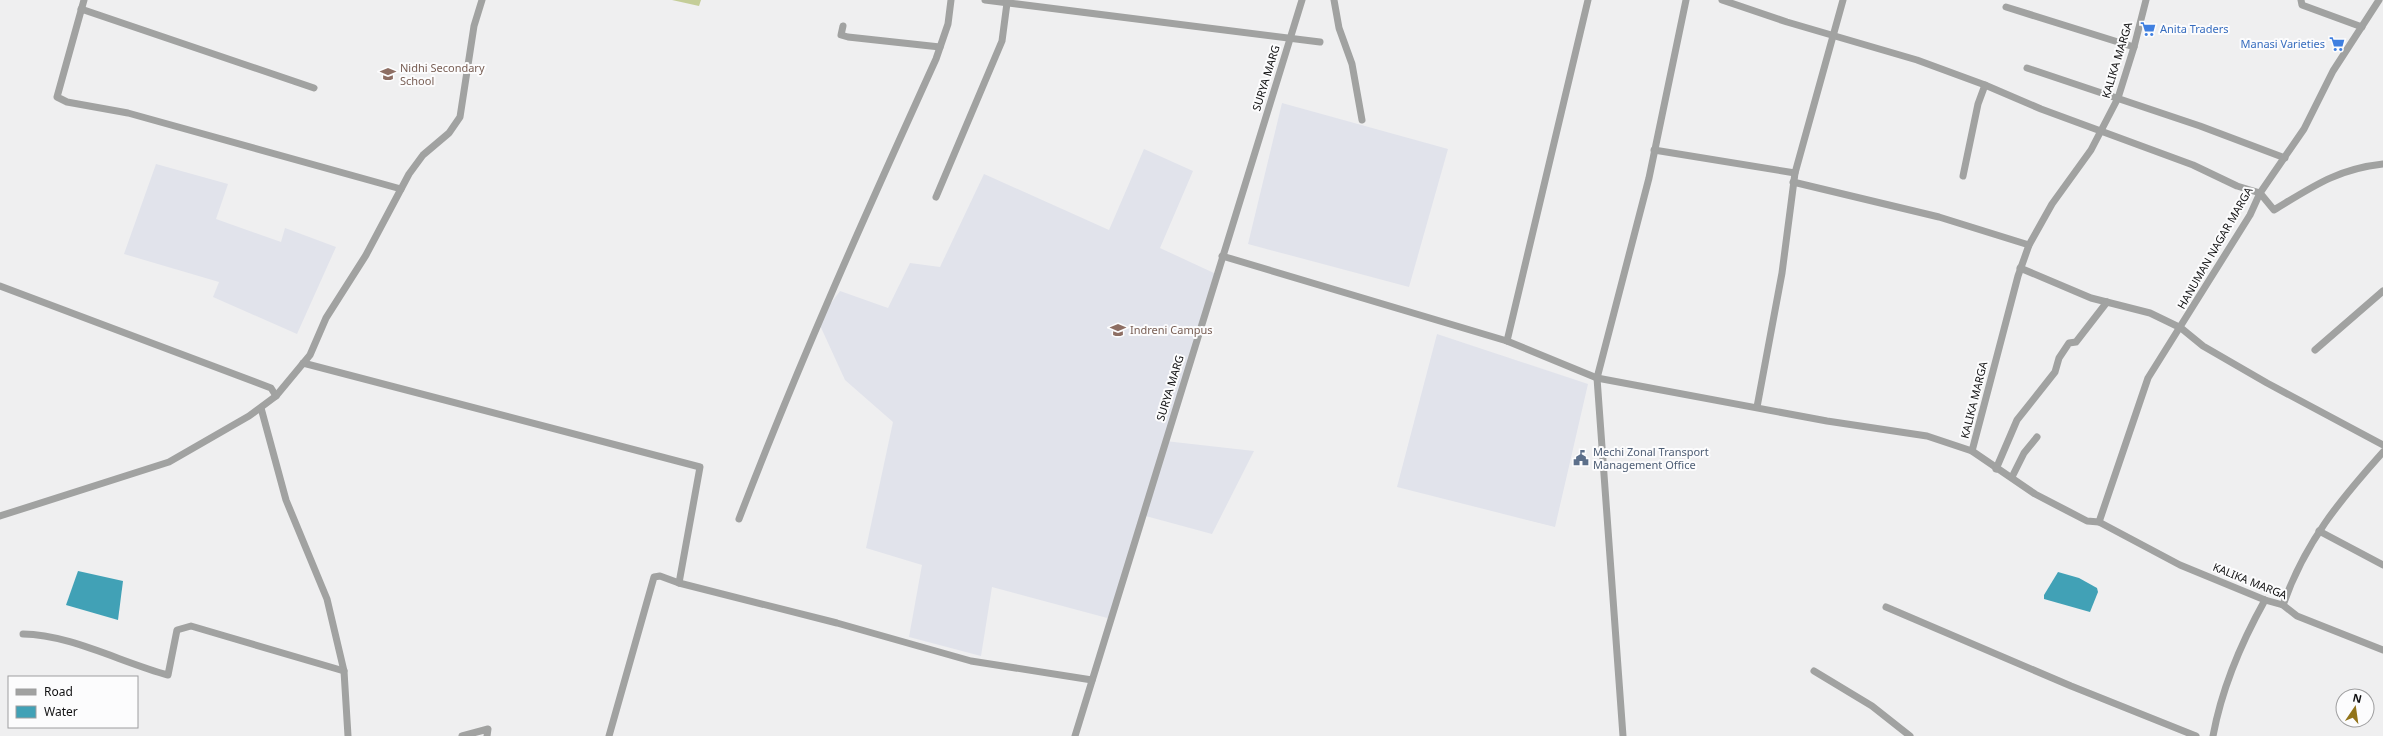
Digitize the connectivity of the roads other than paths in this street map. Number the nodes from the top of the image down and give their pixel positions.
1 (84, 0) edge
2 (482, 0) edge
3 (951, 0) edge
4 (985, 0) edge
5 (1302, 0) edge
6 (1334, 0) edge
7 (1588, 0) edge
8 (1686, 0) edge
9 (1722, 0) edge
10 (1843, 0) edge
11 (2146, 0) edge
12 (2302, 0) edge
13 (2379, 0) edge
14 (1007, 3) junction
15 (2006, 6) dead end
16 (81, 9) junction
17 (843, 26) dead end
18 (2362, 27) junction
19 (1832, 35) junction
20 (1291, 37) junction
21 (1320, 42) dead end
22 (940, 47) junction
23 (2134, 47) junction
24 (2027, 68) dead end
25 (1986, 85) junction
26 (314, 88) dead end
27 (2118, 98) junction
28 (1362, 120) dead end
29 (2101, 131) junction
30 (1654, 150) junction
31 (2285, 158) junction
32 (2383, 164) edge
33 (1795, 173) junction
34 (1963, 176) dead end
35 (1794, 182) junction
36 (401, 189) junction
37 (2260, 193) junction
38 (936, 197) dead end
39 (2029, 245) junction
40 (1222, 256) junction
41 (2020, 268) junction
42 (0, 286) edge
43 (2383, 291) edge
44 (2107, 302) junction
45 (2181, 328) junction
46 (1507, 341) junction
47 (2315, 350) dead end
48 (303, 363) junction
49 (1597, 378) junction
50 (276, 396) junction
51 (1757, 407) junction
52 (261, 408) junction
53 (2037, 437) dead end
54 (2383, 445) edge
55 (1972, 451) junction
56 (2383, 452) edge
57 (1996, 469) junction
58 (2012, 477) junction
59 (0, 516) edge
60 (739, 519) dead end
61 (2099, 522) junction
62 (2319, 531) junction
63 (2383, 565) edge
64 (679, 583) junction
65 (2265, 600) junction
66 (2283, 605) junction
67 (1886, 608) dead end
68 (23, 634) dead end
69 (2383, 650) edge
70 (1814, 671) dead end
71 (344, 672) junction
72 (1092, 680) junction
73 (348, 736) edge
74 (462, 736) edge
75 (487, 736) edge
76 (609, 736) edge
77 (1075, 736) edge
78 (1623, 736) edge
79 (1910, 736) edge
80 (2196, 736) edge
81 (2213, 736) edge

1 - 16 street
2 - 36 street
3 - 22 street
4 - 14 street
5 - 20 street, SURYA MARG
6 - 28 street
7 - 46 street
8 - 30 street
9 - 19 street
10 - 19 street
11 - 23 street, KALIKA MARGA
12 - 18 street
13 - 18 street, HANUMAN NAGAR MARGA
14 - 20 street
14 - 38 street
15 - 23 street
16 - 26 street
16 - 36 street
17 - 22 street
18 - 31 street, HANUMAN NAGAR MARGA
19 - 25 street
19 - 33 street
20 - 21 street
20 - 40 street, SURYA MARG
22 - 60 street
23 - 27 street, KALIKA MARGA
24 - 27 street
25 - 29 street
25 - 34 street
27 - 29 street, KALIKA MARGA
27 - 31 street
29 - 37 street
29 - 39 street, KALIKA MARGA
30 - 33 street
30 - 49 street
31 - 37 street, HANUMAN NAGAR MARGA
32 - 37 street
33 - 35 street
35 - 39 street
35 - 51 street
36 - 48 street
37 - 45 street, HANUMAN NAGAR MARGA
39 - 41 street, KALIKA MARGA
40 - 46 street
40 - 72 street, SURYA MARG
41 - 44 street
41 - 55 street, KALIKA MARGA
42 - 50 street
43 - 47 street
44 - 45 street
44 - 57 street
45 - 54 street
45 - 61 street, HANUMAN NAGAR MARGA
46 - 49 street
48 - 50 street
48 - 64 street
49 - 51 street
49 - 78 street
50 - 52 street
51 - 55 street
52 - 59 street
52 - 71 street
53 - 58 street
55 - 57 street, KALIKA MARGA
56 - 62 street
57 - 58 street, KALIKA MARGA
58 - 61 street, KALIKA MARGA
61 - 65 street, KALIKA MARGA
62 - 63 street
62 - 66 street
64 - 72 street
64 - 76 street
65 - 66 street, KALIKA MARGA
65 - 81 street
66 - 69 street, KALIKA MARGA
67 - 80 street
68 - 71 street
70 - 79 street
71 - 73 street
72 - 77 street, SURYA MARG
74 - 75 street

